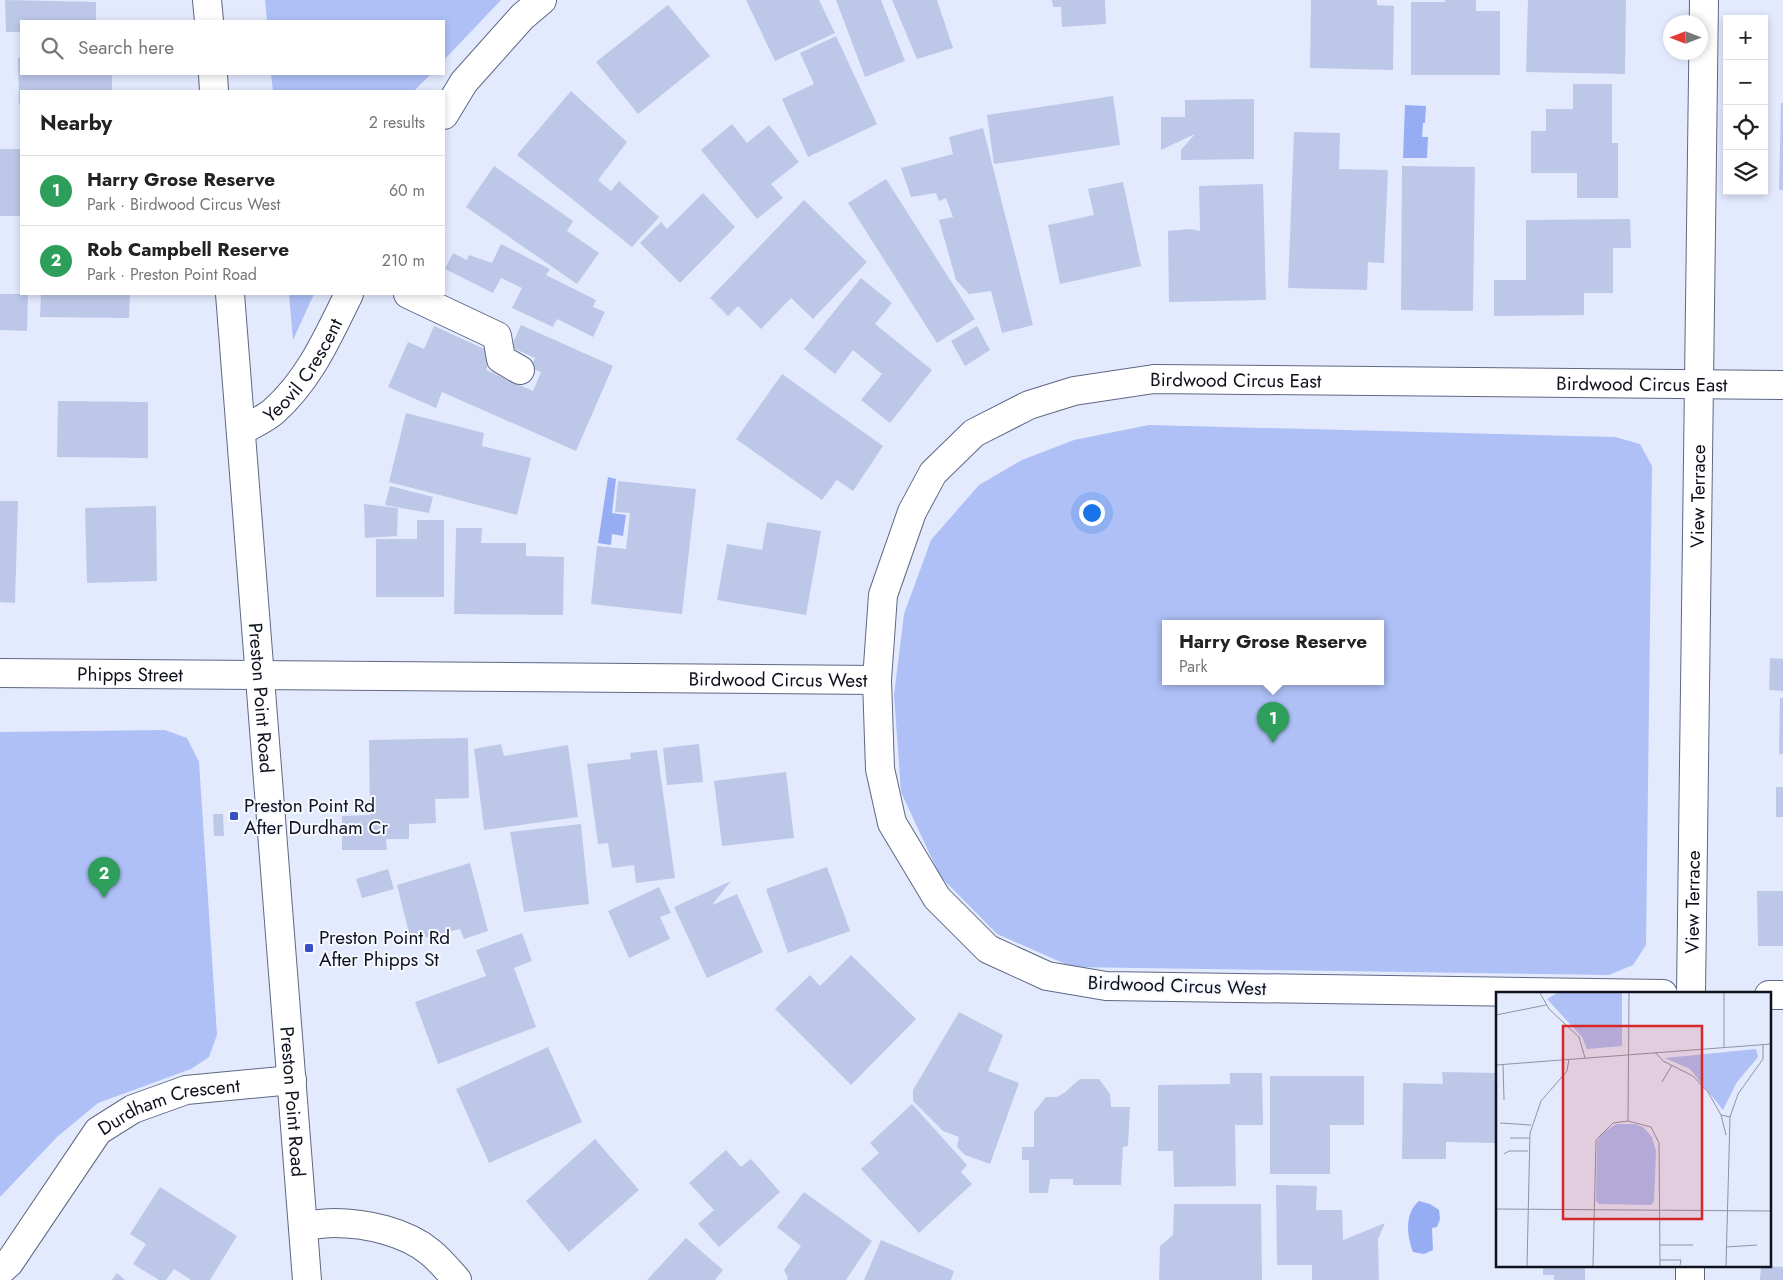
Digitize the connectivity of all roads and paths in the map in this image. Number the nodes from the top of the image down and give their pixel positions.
1 (207, 0) edge
2 (542, 0) edge
3 (1704, 0) edge
4 (209, 20) edge
5 (213, 75) edge
6 (214, 90) edge
7 (445, 114) edge
8 (230, 295) edge
9 (349, 295) edge
10 (410, 295) edge
11 (520, 370) dead end
12 (1700, 384) junction
13 (1783, 385) edge
14 (241, 431) junction
15 (0, 673) edge
16 (261, 675) junction
17 (877, 680) junction
18 (1524, 992) edge
19 (1691, 992) edge
20 (1770, 995) edge
21 (1783, 995) edge
22 (292, 1080) junction
23 (303, 1226) junction
24 (0, 1271) edge
25 (308, 1280) edge
26 (458, 1280) edge

1 - 4 street
2 - 7 street
3 - 12 street, View Terrace
5 - 6 street
8 - 14 street, Preston Point Road
9 - 14 street, Yeovil Crescent
10 - 11 street
12 - 13 street, Birdwood Circus East
12 - 17 street, Birdwood Circus East
12 - 19 street, View Terrace
14 - 16 street, Preston Point Road
15 - 16 street, Phipps Street
16 - 17 street, Birdwood Circus West
16 - 22 street, Preston Point Road
17 - 18 street, Birdwood Circus West
20 - 21 street
22 - 23 street, Preston Point Road
22 - 24 street, Durdham Crescent
23 - 25 street, Preston Point Road
23 - 26 street

